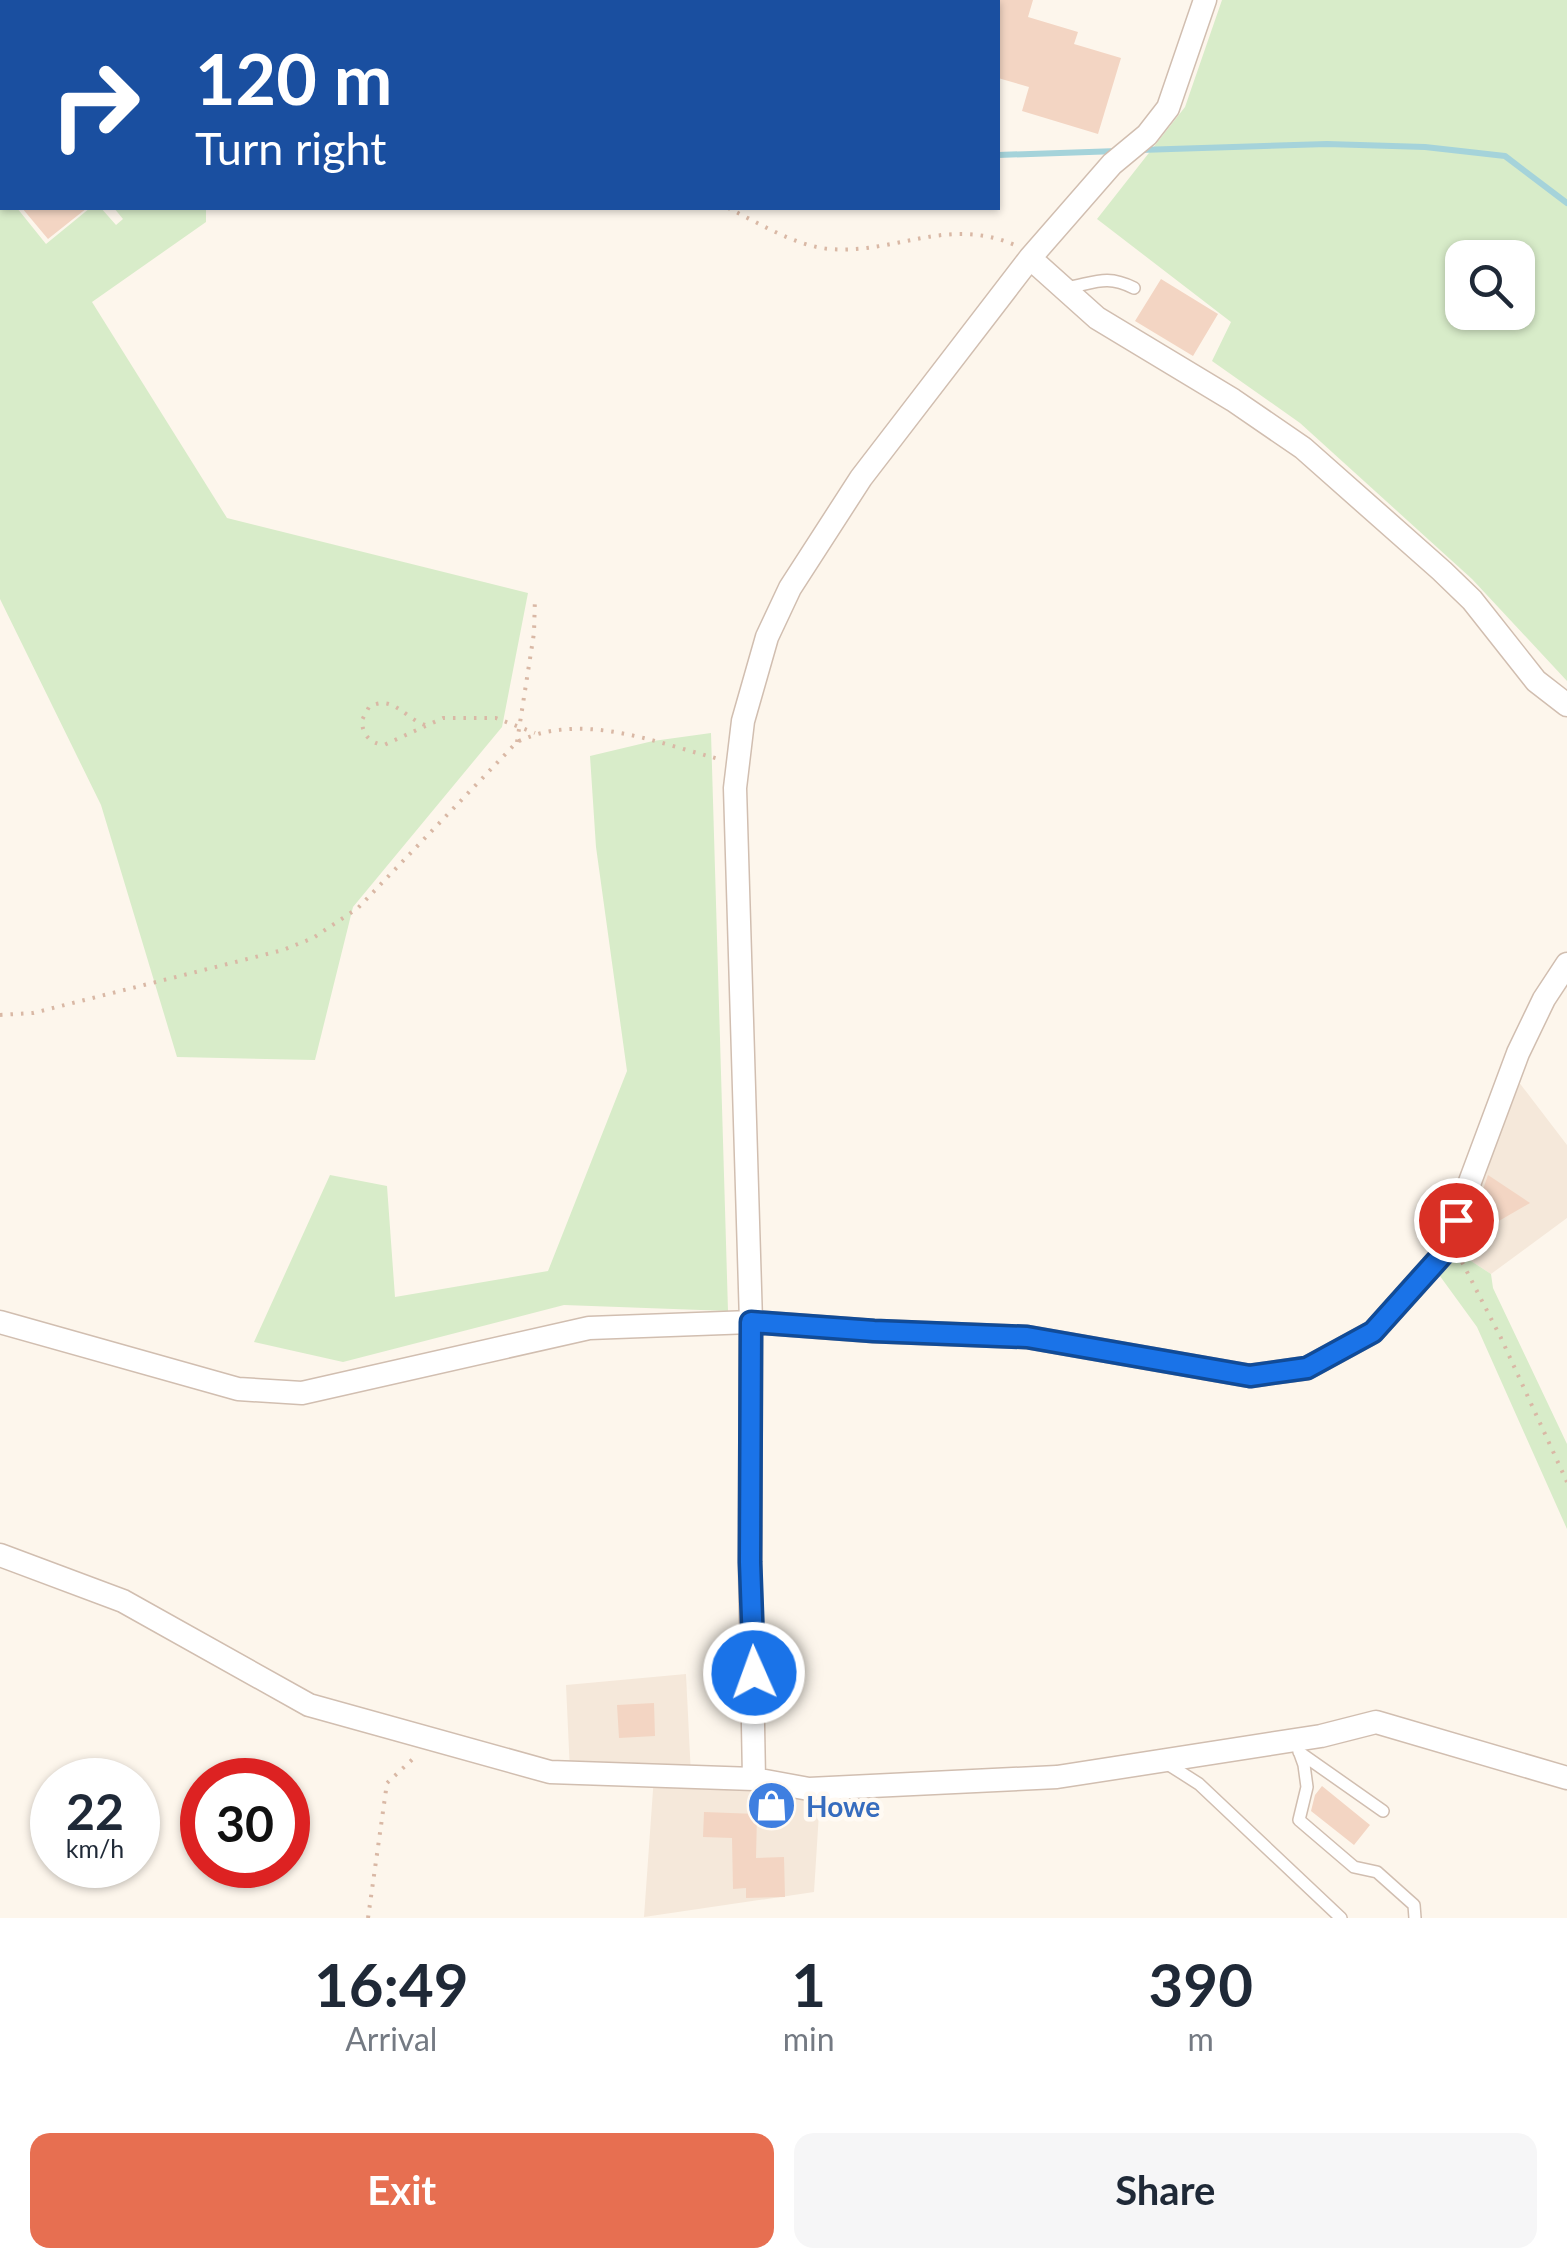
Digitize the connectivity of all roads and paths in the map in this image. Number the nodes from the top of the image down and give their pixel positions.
1 (1206, 0) edge
2 (732, 210) edge
3 (1030, 258) junction
4 (1062, 288) junction
5 (1134, 288) dead end
6 (535, 596) dead end
7 (1567, 705) edge
8 (425, 724) junction
9 (519, 726) junction
10 (535, 733) junction
11 (517, 742) junction
12 (738, 764) junction
13 (1567, 964) edge
14 (0, 1015) edge
15 (1443, 1254) junction
16 (0, 1322) edge
17 (751, 1322) junction
18 (1567, 1482) edge
19 (0, 1556) edge
20 (434, 1740) junction
21 (1297, 1746) junction
22 (1162, 1760) junction
23 (754, 1778) junction
24 (1567, 1778) edge
25 (1382, 1811) dead end
26 (368, 1918) edge
27 (1341, 1918) edge
28 (1415, 1918) edge

1 - 3 street
2 - 3 path
3 - 4 street
3 - 12 street
4 - 5 lane
4 - 7 street
6 - 9 path
8 - 8 path
8 - 9 path
9 - 10 path
9 - 11 path
10 - 11 path
10 - 12 path
11 - 14 path
12 - 17 street
13 - 15 street
15 - 17 street
15 - 18 path
16 - 17 street
17 - 23 street
19 - 20 street
20 - 23 street
20 - 26 path
21 - 22 street
21 - 24 street
21 - 25 lane
21 - 28 lane
22 - 23 street
22 - 27 lane

